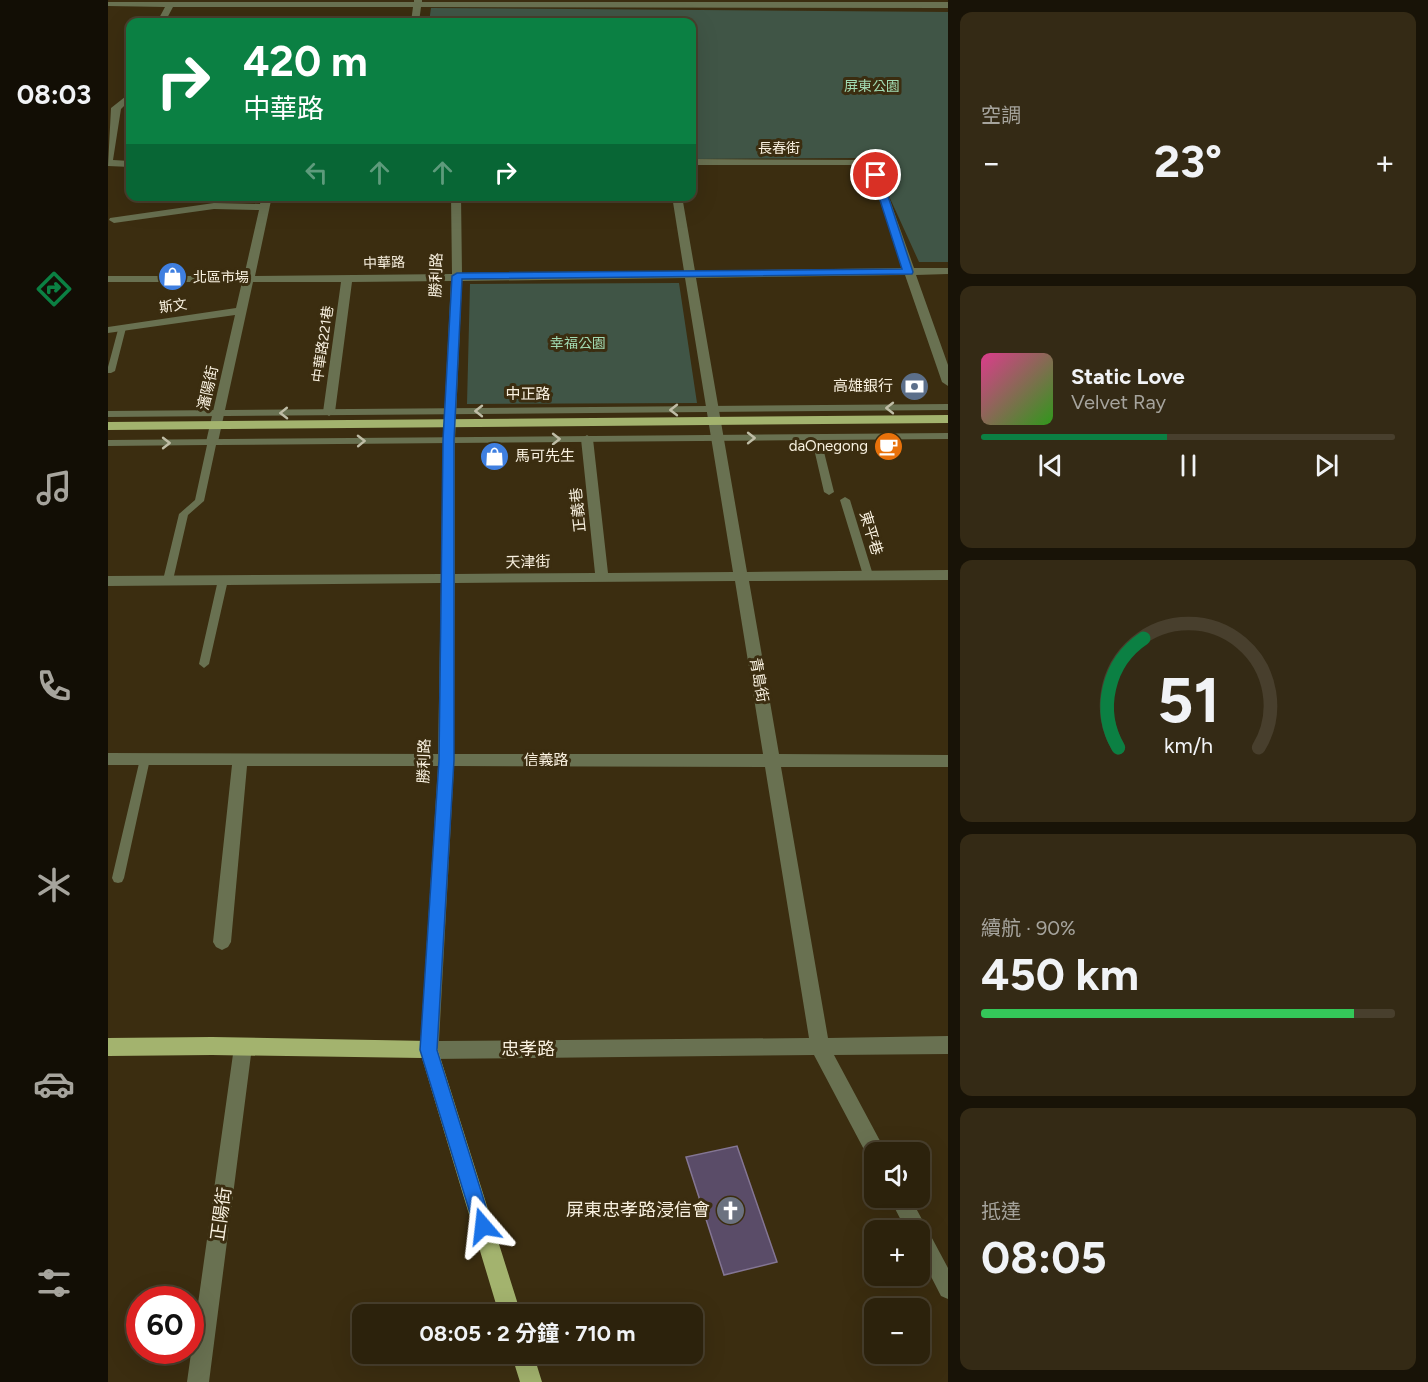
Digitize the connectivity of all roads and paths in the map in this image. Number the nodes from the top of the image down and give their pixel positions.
1 (171, 2) edge
2 (278, 2) edge
3 (418, 2) edge
4 (115, 3) edge
5 (483, 3) edge
6 (948, 5) edge
7 (163, 18) edge
8 (416, 18) edge
9 (126, 99) edge
10 (696, 162) edge
11 (108, 163) edge
12 (126, 164) edge
13 (457, 201) edge
14 (678, 201) edge
15 (266, 202) edge
16 (114, 220) dead end
17 (948, 271) edge
18 (908, 272) junction
19 (457, 276) junction
20 (690, 276) junction
21 (108, 279) edge
22 (249, 279) junction
23 (347, 279) junction
24 (241, 311) junction
25 (122, 328) junction
26 (108, 330) edge
27 (111, 371) dead end
28 (948, 382) edge
29 (948, 407) edge
30 (329, 412) junction
31 (108, 414) edge
32 (714, 415) junction
33 (450, 417) junction
34 (217, 419) junction
35 (948, 419) edge
36 (108, 426) edge
37 (948, 436) edge
38 (816, 437) junction
39 (717, 438) junction
40 (587, 439) junction
41 (449, 440) junction
42 (212, 442) junction
43 (108, 443) edge
44 (830, 492) dead end
45 (845, 500) dead end
46 (868, 575) junction
47 (948, 575) edge
48 (741, 576) junction
49 (602, 577) junction
50 (446, 579) junction
51 (168, 580) junction
52 (223, 580) junction
53 (108, 581) edge
54 (204, 664) dead end
55 (108, 759) edge
56 (145, 759) junction
57 (240, 759) junction
58 (446, 760) junction
59 (772, 760) junction
60 (948, 760) edge
61 (108, 769) edge
62 (118, 878) dead end
63 (222, 942) dead end
64 (948, 1045) edge
65 (108, 1047) edge
66 (243, 1047) junction
67 (820, 1047) junction
68 (429, 1050) junction
69 (871, 1142) edge
70 (930, 1254) edge
71 (948, 1289) edge
72 (507, 1304) edge
73 (525, 1364) edge
74 (198, 1382) edge
75 (531, 1382) edge

1 - 2 street
1 - 4 street
1 - 7 street
2 - 3 street
3 - 5 street
3 - 8 street
5 - 6 street
9 - 11 street
10 - 18 street, 長春街
11 - 12 street
13 - 19 street, 勝利路
14 - 20 street, 青島街
15 - 16 street
15 - 22 street, 瀋陽街
17 - 18 street, 中華路
18 - 20 street, 中華路
18 - 28 street
19 - 20 street, 中華路
19 - 23 street, 中華路
19 - 33 street, 勝利路
20 - 32 street, 青島街
21 - 22 street, 中華路
22 - 23 street, 中華路
22 - 24 street, 瀋陽街
23 - 30 street, 中華路221巷
24 - 25 street, 斯文
24 - 34 street, 瀋陽街
25 - 26 street, 斯文
25 - 27 lane
29 -> 32 lane, 中正路
30 - 33 lane, 中正路
30 -> 34 lane, 中正路
31 - 34 lane, 中正路
32 - 33 main road, 中正路
32 - 35 main road, 中正路
32 - 39 street, 青島街
33 - 34 main road, 中正路
33 - 41 street, 勝利路
34 - 36 main road, 中正路
34 - 42 street, 瀋陽街
37 - 38 lane
39 -> 38 lane
38 - 44 lane
39 - 40 lane
39 - 48 street, 青島街
41 -> 40 lane
40 - 49 street, 正義巷
42 -> 41 lane
41 - 50 street, 勝利路
43 -> 42 lane
42 - 51 lane, 瀋陽街
45 - 46 lane, 東平巷
46 - 47 street, 天津街
46 - 48 street, 天津街
48 - 49 street, 天津街
48 - 59 street, 青島街
49 - 50 street, 天津街
50 - 52 street, 天津街
50 - 58 street, 勝利路
51 - 52 street, 天津街
51 - 53 street, 天津街
52 - 54 lane
55 - 56 street, 信義路
56 - 57 street, 信義路
56 - 61 street, 信義路
56 - 62 lane
57 - 58 street, 信義路
57 - 63 street
58 - 59 street, 信義路
58 - 68 street, 勝利路
59 - 60 street, 信義路
59 - 67 street, 青島街
64 - 67 street, 忠孝路
65 - 66 main road, 忠孝路
66 - 68 main road, 忠孝路
66 - 74 street, 正陽街
67 - 68 street, 忠孝路
67 - 69 street, 青島街
68 - 72 main road, 勝利路
70 - 71 street
73 - 75 main road

